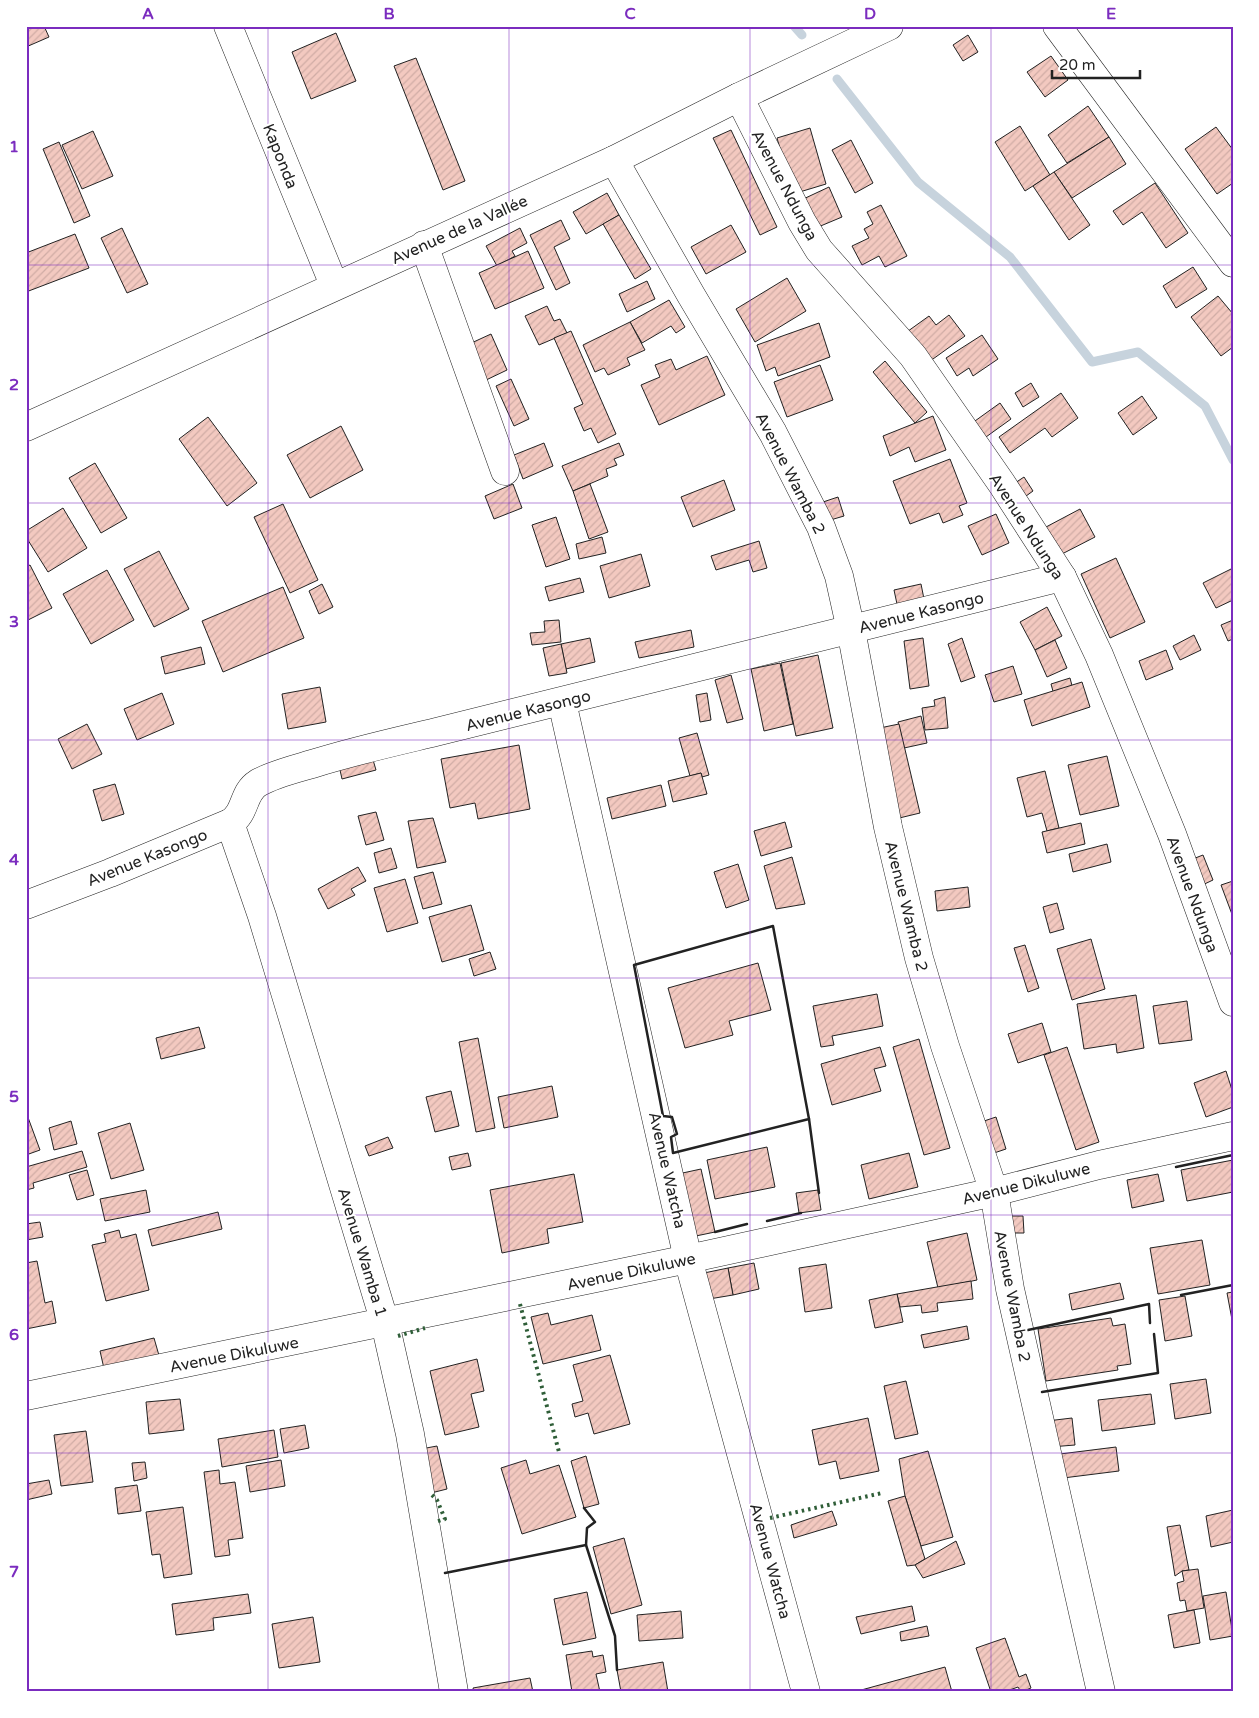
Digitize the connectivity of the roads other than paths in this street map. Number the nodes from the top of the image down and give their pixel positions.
1 (228, 26) edge
2 (889, 26) edge
3 (1057, 26) edge
4 (739, 97) junction
5 (614, 160) junction
6 (424, 245) junction
7 (1233, 263) edge
8 (334, 286) junction
9 (26, 427) edge
10 (506, 471) dead end
11 (1062, 577) junction
12 (851, 630) junction
13 (562, 702) junction
14 (230, 823) junction
15 (26, 905) edge
16 (1233, 1002) edge
17 (1233, 1136) edge
18 (994, 1192) junction
19 (688, 1258) junction
20 (385, 1323) junction
21 (26, 1396) edge
22 (454, 1692) edge
23 (806, 1692) edge
24 (1101, 1692) edge

1 - 8 street, Kaponda
2 - 4 street, Avenue de la Vallée
3 - 7 street
4 - 5 street, Avenue de la Vallée
4 - 11 street, Avenue Ndunga
5 - 6 street, Avenue de la Vallée
5 - 12 street, Avenue Wamba 2
6 - 8 street, Avenue de la Vallée
6 - 10 street
8 - 9 street, Avenue de la Vallée
11 - 12 street, Avenue Kasongo
11 - 16 street, Avenue Ndunga
12 - 13 street, Avenue Kasongo
12 - 18 street, Avenue Wamba 2
13 - 14 street, Avenue Kasongo
13 - 19 street, Avenue Watcha
14 - 15 street, Avenue Kasongo
14 - 20 street, Avenue Wamba 1
17 - 18 street, Avenue Dikuluwe
18 - 19 street, Avenue Dikuluwe
18 - 24 street, Avenue Wamba 2
19 - 20 street, Avenue Dikuluwe
19 - 23 street, Avenue Watcha
20 - 21 street, Avenue Dikuluwe
20 - 22 street, Avenue Wamba 1

